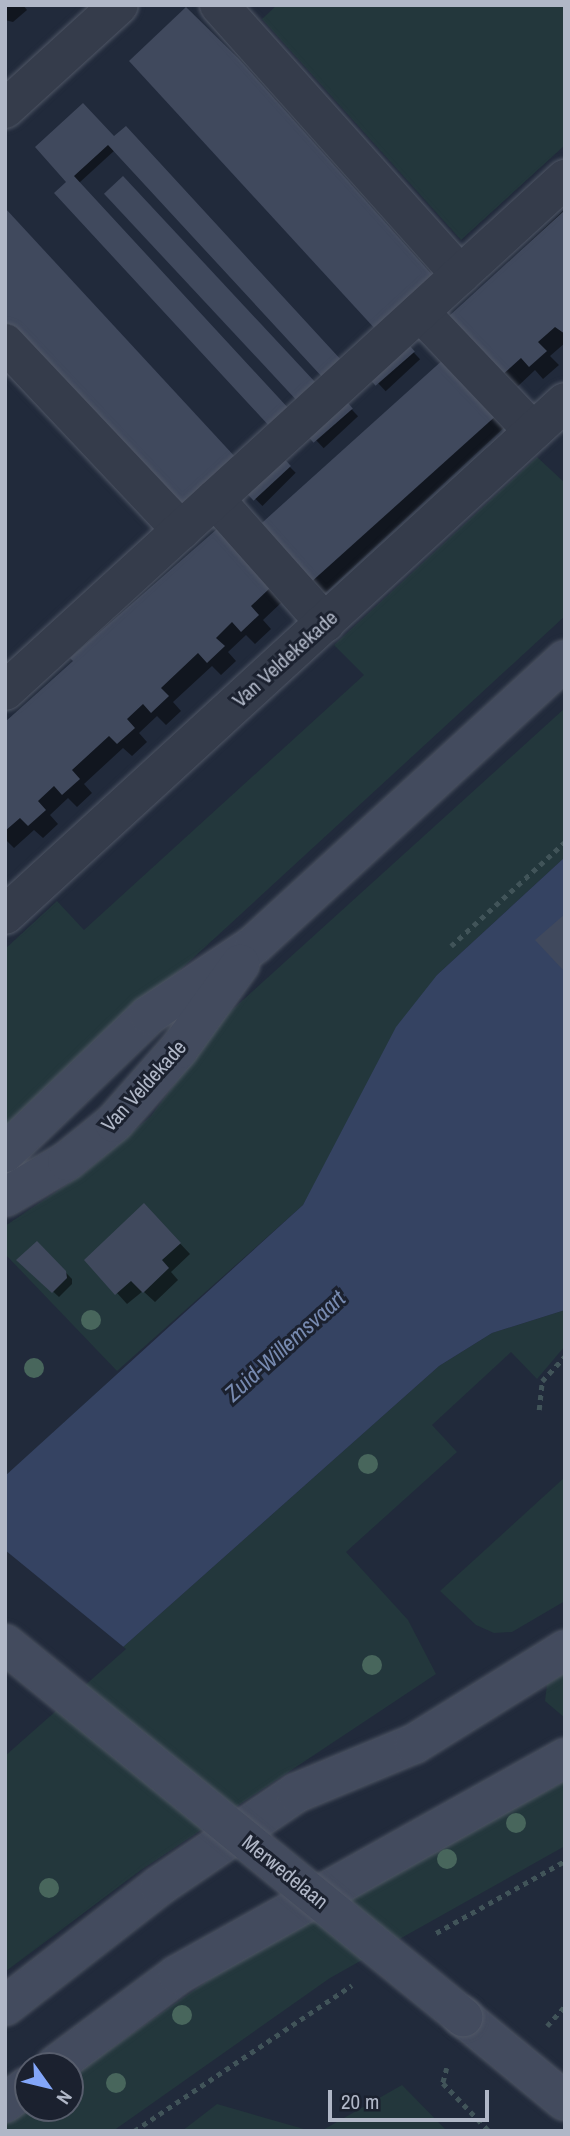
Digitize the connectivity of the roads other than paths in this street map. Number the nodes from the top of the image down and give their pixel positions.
1 (119, 5) edge
2 (219, 5) edge
3 (5, 109) edge
4 (565, 179) edge
5 (460, 275) junction
6 (420, 312) junction
7 (5, 343) edge
8 (565, 402) edge
9 (533, 431) junction
10 (215, 499) junction
11 (181, 530) junction
12 (325, 623) junction
13 (565, 660) edge
14 (5, 691) edge
15 (12, 895) edge
16 (254, 945) junction
17 (5, 1153) edge
18 (5, 1197) edge
19 (5, 1644) edge
20 (565, 1650) edge
21 (565, 1758) edge
22 (5, 2006) edge
23 (74, 2052) edge
24 (565, 2101) edge

1 - 3 street
2 - 5 street
4 - 5 street
5 - 6 street
6 - 9 street
6 - 10 street
7 - 11 street
8 - 9 street, Van Veldekekade
9 - 12 street, Van Veldekekade
10 - 11 street
10 - 12 street
11 - 14 street
12 - 15 street, Van Veldekekade
13 - 16 main road
16 - 17 main road
16 - 18 main road, Van Veldekade
19 - 24 main road, Merwedelaan, bridge
20 - 22 main road
21 - 23 main road

